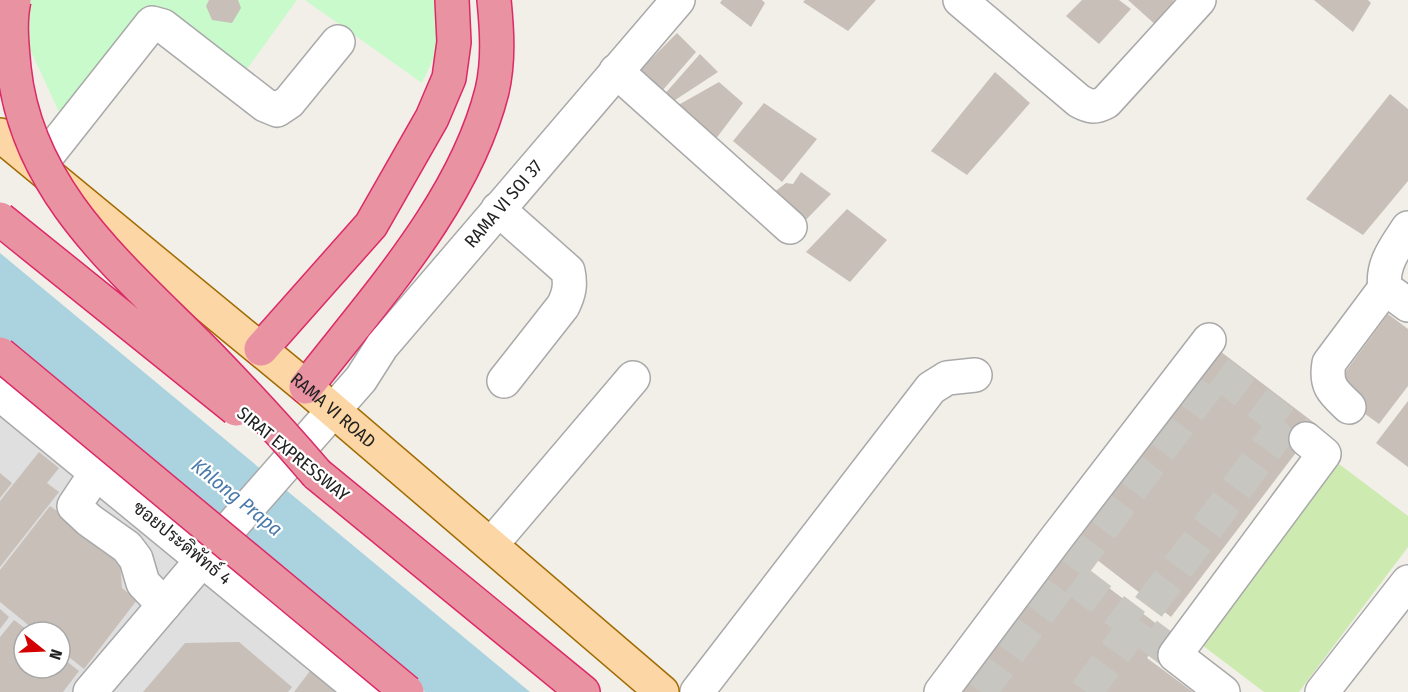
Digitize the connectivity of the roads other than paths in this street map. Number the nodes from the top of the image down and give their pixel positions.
1 (14, 0) edge
2 (452, 0) edge
3 (494, 0) edge
4 (960, 0) edge
5 (1199, 0) edge
6 (668, 3) edge
7 (0, 30) edge
8 (338, 42) dead end
9 (616, 71) junction
10 (0, 135) edge
11 (36, 164) junction
12 (498, 208) junction
13 (0, 219) edge
14 (790, 227) dead end
15 (1408, 228) edge
16 (1397, 296) edge
17 (1209, 340) dead end
18 (261, 349) junction
19 (0, 354) edge
20 (975, 375) dead end
21 (633, 378) dead end
22 (504, 381) dead end
23 (306, 387) junction
24 (0, 394) edge
25 (1349, 407) dead end
26 (333, 411) junction
27 (1306, 439) tunnel mouth
28 (96, 473) junction
29 (317, 474) junction
30 (491, 545) junction
31 (210, 551) junction
32 (1408, 582) edge
33 (164, 605) junction
34 (1179, 650) junction
35 (90, 692) edge
36 (363, 692) edge
37 (408, 692) edge
38 (583, 692) edge
39 (662, 692) edge
40 (697, 692) edge
41 (941, 692) edge
42 (1223, 692) edge
43 (1246, 692) edge
44 (1322, 692) edge

1 - 29 highway, bridge
2 - 18 highway
3 - 23 highway
4 - 5 street
6 - 9 street, RAMA VI SOI 37
7 - 11 street
8 - 11 street
9 - 12 street, RAMA VI SOI 37
9 - 14 street
10 - 11 main road, RAMA VI ROAD
11 - 18 main road, RAMA VI ROAD
12 - 22 street
12 - 26 street, RAMA VI SOI 37
13 - 29 highway, SIRAT EXPRESSWAY, bridge
15 - 16 street
16 - 25 street
17 - 41 street
18 - 23 main road, RAMA VI ROAD
19 - 37 highway, bridge
20 - 40 street
21 - 30 street
23 - 26 main road, RAMA VI ROAD
24 - 28 street, ซอยประดิพัทธ์ 4
26 - 30 main road, RAMA VI ROAD
26 - 31 street, RAMA VI SOI 37, bridge
27 - 34 street
28 - 31 street, ซอยประดิพัทธ์ 4
28 - 33 street
29 - 38 highway, SIRAT EXPRESSWAY
30 - 39 main road, RAMA VI ROAD
31 - 33 street, RAMA VI SOI 37
31 - 36 street, ซอยประดิพัทธ์ 4
32 - 44 street
33 - 35 street, RAMA VI SOI 37
34 - 42 street
34 - 43 street

